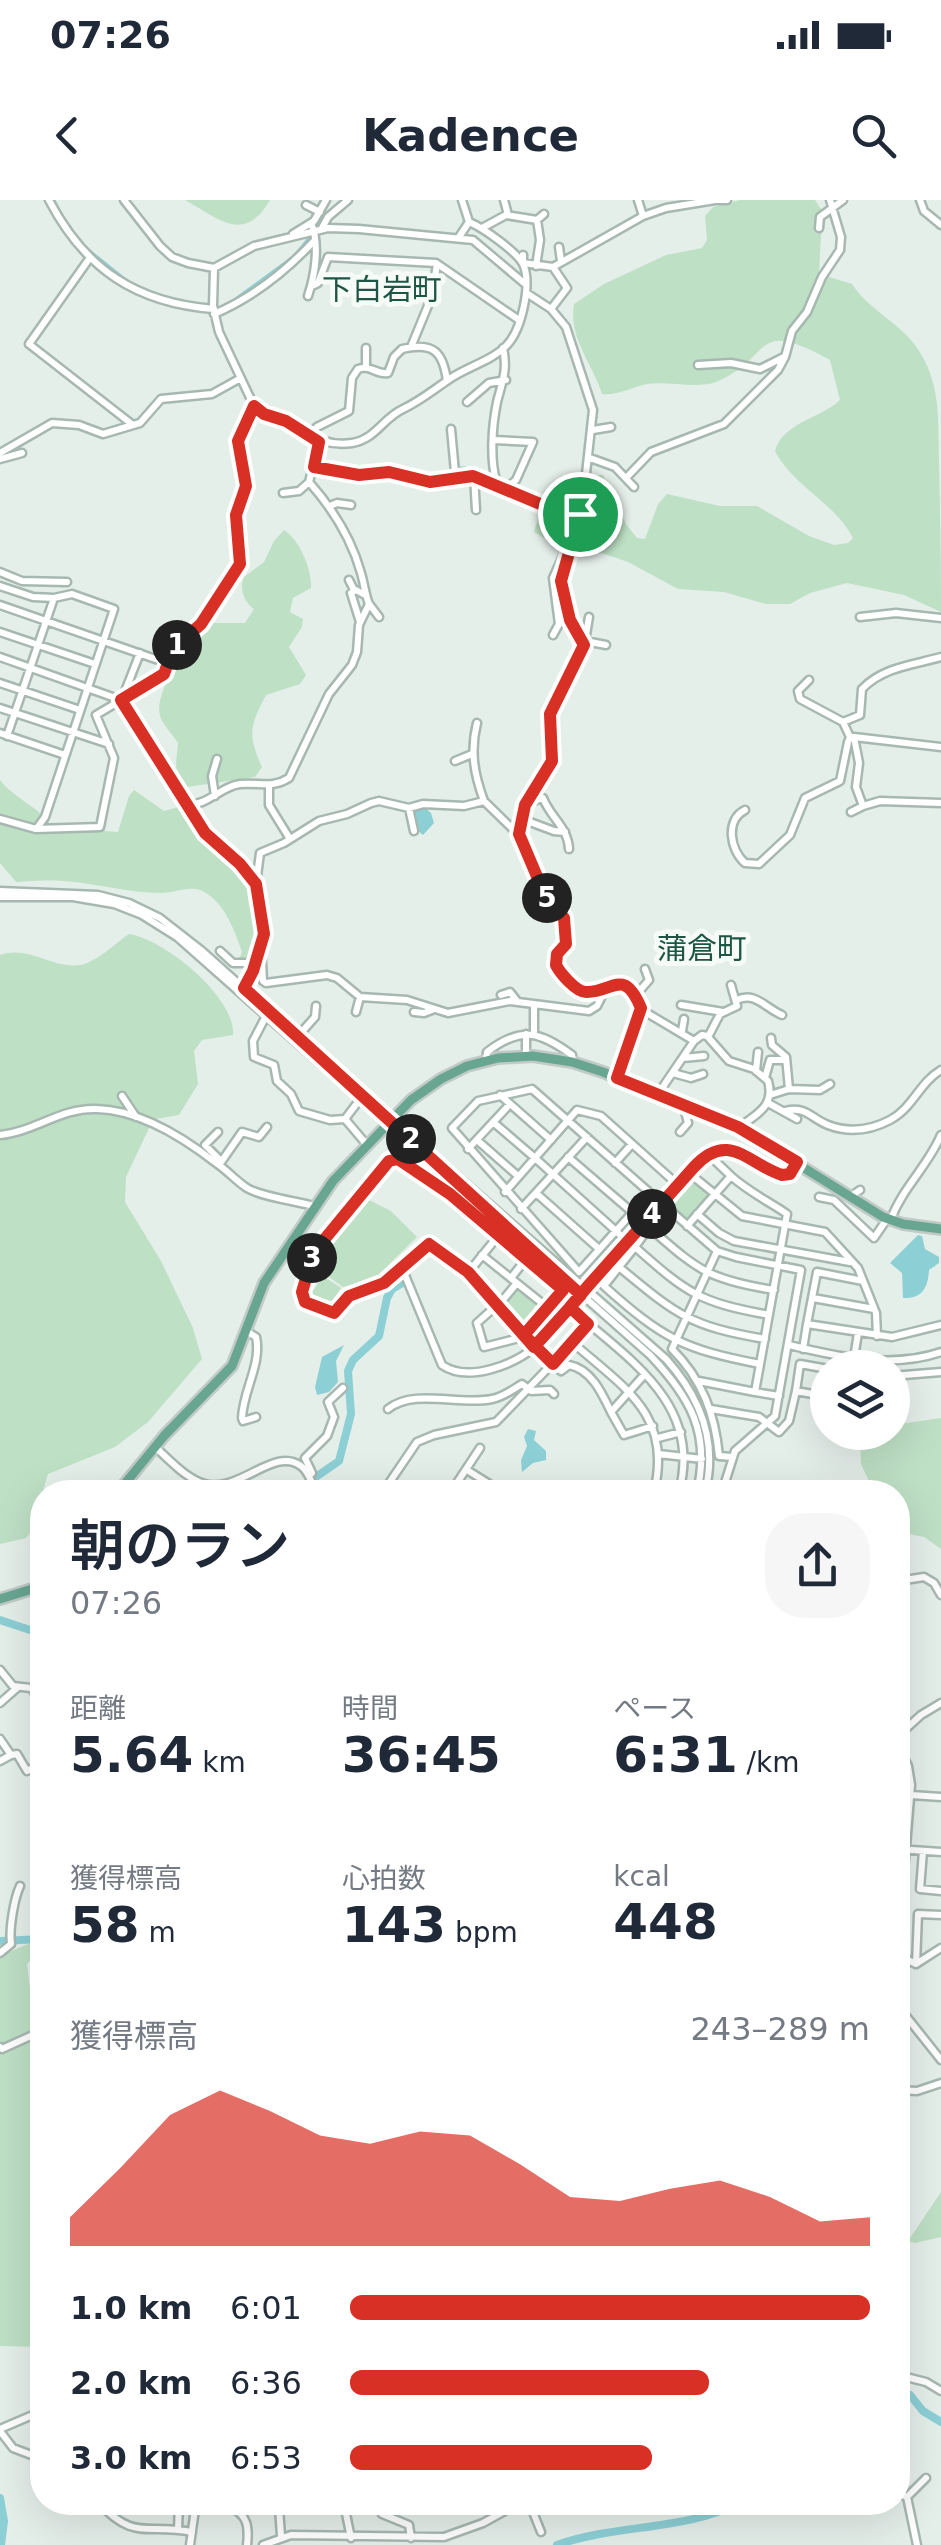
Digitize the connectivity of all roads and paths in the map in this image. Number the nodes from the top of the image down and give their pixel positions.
1 (48, 200) edge
2 (124, 200) edge
3 (326, 200) edge
4 (348, 200) edge
5 (462, 200) edge
6 (504, 200) edge
7 (638, 200) edge
8 (715, 200) edge
9 (727, 200) edge
10 (843, 200) edge
11 (920, 200) edge
12 (832, 204) edge
13 (306, 205) dead end
14 (320, 212) junction
15 (508, 215) junction
16 (643, 216) junction
17 (468, 222) junction
18 (941, 225) edge
19 (482, 228) junction
20 (820, 228) dead end
21 (316, 231) junction
22 (459, 237) junction
23 (559, 247) dead end
24 (90, 259) junction
25 (523, 259) junction
26 (562, 260) junction
27 (438, 264) junction
28 (536, 266) junction
29 (553, 267) junction
30 (214, 268) junction
31 (312, 286) junction
32 (527, 290) junction
33 (308, 296) dead end
34 (551, 309) junction
35 (214, 311) junction
36 (519, 320) junction
37 (410, 347) junction
38 (366, 348) dead end
39 (503, 348) junction
40 (785, 357) junction
41 (698, 365) dead end
42 (366, 366) junction
43 (239, 378) junction
44 (506, 380) junction
45 (448, 381) junction
46 (498, 399) junction
47 (511, 400) dead end
48 (467, 402) dead end
49 (254, 406) junction
50 (133, 425) junction
51 (611, 427) dead end
52 (451, 429) dead end
53 (592, 430) junction
54 (308, 436) junction
55 (494, 440) junction
56 (319, 442) junction
57 (22, 453) dead end
58 (0, 456) edge
59 (590, 458) junction
60 (314, 467) junction
61 (473, 476) junction
62 (627, 477) junction
63 (308, 482) junction
64 (496, 483) junction
65 (634, 487) dead end
66 (507, 488) junction
67 (283, 494) dead end
68 (351, 505) dead end
69 (330, 506) junction
70 (476, 510) dead end
71 (580, 514) junction
72 (578, 524) junction
73 (354, 552) junction
74 (345, 556) dead end
75 (0, 572) edge
76 (350, 580) dead end
77 (67, 582) dead end
78 (0, 586) edge
79 (354, 590) junction
80 (54, 598) junction
81 (367, 600) junction
82 (0, 605) edge
83 (589, 616) dead end
84 (379, 617) dead end
85 (860, 617) dead end
86 (941, 618) edge
87 (46, 620) junction
88 (360, 623) junction
89 (0, 632) edge
90 (553, 635) dead end
91 (104, 640) junction
92 (585, 642) junction
93 (38, 645) junction
94 (606, 645) dead end
95 (121, 646) junction
96 (140, 653) junction
97 (941, 657) edge
98 (0, 658) edge
99 (116, 659) dead end
100 (167, 662) junction
101 (96, 664) junction
102 (31, 668) junction
103 (809, 680) dead end
104 (0, 683) edge
105 (88, 687) junction
106 (24, 691) junction
107 (121, 700) junction
108 (0, 708) edge
109 (80, 710) junction
110 (16, 714) junction
111 (843, 722) junction
112 (477, 723) dead end
113 (4, 734) edge
114 (72, 734) junction
115 (852, 737) junction
116 (109, 744) junction
117 (941, 748) edge
118 (472, 754) junction
119 (64, 755) junction
120 (217, 759) dead end
121 (455, 761) dead end
122 (269, 786) junction
123 (215, 796) junction
124 (484, 802) junction
125 (941, 803) edge
126 (526, 804) junction
127 (189, 806) junction
128 (863, 806) junction
129 (408, 808) junction
130 (745, 810) dead end
131 (851, 812) dead end
132 (0, 819) edge
133 (36, 829) junction
134 (414, 830) dead end
135 (520, 830) junction
136 (565, 832) junction
137 (290, 840) junction
138 (569, 849) dead end
139 (256, 884) junction
140 (0, 894) edge
141 (261, 944) junction
142 (220, 950) dead end
143 (256, 964) junction
144 (557, 969) junction
145 (645, 969) dead end
146 (570, 971) dead end
147 (607, 985) junction
148 (732, 985) dead end
149 (242, 990) junction
150 (384, 990) dead end
151 (501, 994) dead end
152 (636, 996) junction
153 (360, 997) junction
154 (394, 998) junction
155 (435, 1000) dead end
156 (736, 1000) junction
157 (518, 1002) junction
158 (534, 1004) junction
159 (681, 1004) dead end
160 (316, 1006) dead end
161 (641, 1008) junction
162 (436, 1011) junction
163 (356, 1012) dead end
164 (414, 1012) dead end
165 (656, 1012) dead end
166 (724, 1012) junction
167 (782, 1015) dead end
168 (267, 1016) junction
169 (684, 1020) dead end
170 (667, 1024) junction
171 (682, 1031) junction
172 (530, 1034) junction
173 (644, 1035) dead end
174 (298, 1036) junction
175 (630, 1038) junction
176 (708, 1038) junction
177 (770, 1038) dead end
178 (694, 1041) junction
179 (758, 1052) dead end
180 (526, 1056) junction
181 (704, 1056) dead end
182 (682, 1058) junction
183 (486, 1060) junction
184 (786, 1061) junction
185 (573, 1062) junction
186 (941, 1070) edge
187 (756, 1071) junction
188 (673, 1074) junction
189 (703, 1074) dead end
190 (617, 1078) junction
191 (765, 1078) junction
192 (830, 1084) dead end
193 (789, 1089) junction
194 (658, 1094) junction
195 (500, 1095) junction
196 (122, 1096) dead end
197 (361, 1098) junction
198 (769, 1099) junction
199 (510, 1104) junction
200 (682, 1104) junction
201 (378, 1110) junction
202 (300, 1112) junction
203 (785, 1112) junction
204 (136, 1118) junction
205 (292, 1119) dead end
206 (346, 1119) junction
207 (797, 1119) dead end
208 (569, 1120) junction
209 (390, 1122) junction
210 (493, 1122) junction
211 (267, 1127) dead end
212 (738, 1127) junction
213 (218, 1132) dead end
214 (680, 1132) dead end
215 (0, 1135) edge
216 (941, 1135) edge
217 (586, 1137) junction
218 (477, 1140) junction
219 (551, 1140) junction
220 (632, 1144) junction
221 (366, 1145) junction
222 (468, 1149) junction
223 (708, 1154) junction
224 (568, 1156) junction
225 (535, 1158) junction
226 (797, 1162) junction
227 (220, 1163) junction
228 (615, 1163) junction
229 (689, 1172) junction
230 (553, 1174) junction
231 (518, 1176) junction
232 (731, 1176) junction
233 (678, 1185) junction
234 (835, 1186) junction
235 (505, 1192) junction
236 (536, 1193) junction
237 (650, 1193) junction
238 (714, 1195) junction
239 (819, 1198) dead end
240 (829, 1199) junction
241 (661, 1203) junction
242 (314, 1206) junction
243 (521, 1209) junction
244 (632, 1212) junction
245 (697, 1214) junction
246 (889, 1219) junction
247 (647, 1225) junction
248 (786, 1225) junction
249 (687, 1226) junction
250 (941, 1229) edge
251 (616, 1231) junction
252 (498, 1236) junction
253 (631, 1244) junction
254 (600, 1249) junction
255 (781, 1250) junction
256 (718, 1251) junction
257 (482, 1255) junction
258 (526, 1259) junction
259 (852, 1262) junction
260 (778, 1265) junction
261 (619, 1266) junction
262 (402, 1268) junction
263 (468, 1272) junction
264 (706, 1274) junction
265 (514, 1281) junction
266 (863, 1281) junction
267 (774, 1290) junction
268 (583, 1292) junction
269 (696, 1296) junction
270 (812, 1298) junction
271 (497, 1307) junction
272 (570, 1307) junction
273 (548, 1308) junction
274 (874, 1309) junction
275 (770, 1315) junction
276 (686, 1319) junction
277 (588, 1324) junction
278 (808, 1324) junction
279 (941, 1325) edge
280 (246, 1331) junction
281 (858, 1333) junction
282 (524, 1335) junction
283 (876, 1336) junction
284 (765, 1340) junction
285 (572, 1342) junction
286 (675, 1342) junction
287 (789, 1346) junction
288 (534, 1347) junction
289 (804, 1349) junction
290 (810, 1350) edge
291 (855, 1350) edge
292 (941, 1352) edge
293 (910, 1359) edge
294 (553, 1364) junction
295 (760, 1364) junction
296 (802, 1364) junction
297 (810, 1366) edge
298 (941, 1372) edge
299 (645, 1374) junction
300 (910, 1375) edge
301 (699, 1382) junction
302 (343, 1388) dead end
303 (530, 1390) junction
304 (796, 1391) junction
305 (756, 1392) junction
306 (629, 1393) junction
307 (810, 1393) edge
308 (554, 1394) dead end
309 (779, 1396) junction
310 (388, 1409) dead end
311 (710, 1409) junction
312 (612, 1412) junction
313 (256, 1418) dead end
314 (768, 1423) junction
315 (653, 1426) junction
316 (681, 1432) junction
317 (658, 1438) junction
318 (155, 1447) junction
319 (480, 1448) dead end
320 (659, 1454) junction
321 (684, 1456) junction
322 (732, 1457) junction
323 (702, 1458) junction
324 (466, 1470) junction
325 (128, 1480) edge
326 (198, 1480) edge
327 (239, 1480) edge
328 (308, 1480) edge
329 (312, 1480) edge
330 (392, 1480) edge
331 (460, 1480) edge
332 (482, 1480) edge
333 (656, 1480) edge
334 (681, 1480) edge
335 (698, 1480) edge
336 (706, 1480) edge
337 (725, 1480) edge
338 (910, 1579) edge
339 (30, 1590) edge
340 (941, 1595) edge
341 (0, 1599) edge
342 (0, 1670) edge
343 (17, 1688) junction
344 (30, 1688) edge
345 (0, 1703) edge
346 (941, 1703) edge
347 (910, 1726) edge
348 (0, 1738) edge
349 (10, 1754) junction
350 (0, 1762) edge
351 (30, 1769) edge
352 (910, 1785) edge
353 (911, 1795) junction
354 (941, 1797) edge
355 (910, 1806) edge
356 (910, 1850) edge
357 (923, 1851) junction
358 (941, 1852) edge
359 (20, 1886) dead end
360 (941, 1891) edge
361 (941, 1916) edge
362 (941, 1948) edge
363 (0, 1953) edge
364 (910, 1961) edge
365 (916, 1964) junction
366 (910, 2021) edge
367 (30, 2036) edge
368 (0, 2047) edge
369 (941, 2060) edge
370 (941, 2084) edge
371 (910, 2091) edge
372 (910, 2377) edge
373 (941, 2392) edge
374 (30, 2416) edge
375 (0, 2430) edge
376 (30, 2454) edge
377 (926, 2478) dead end
378 (912, 2494) joint
379 (109, 2515) edge
380 (179, 2515) edge
381 (194, 2515) edge
382 (243, 2515) edge
383 (280, 2515) edge
384 (346, 2515) edge
385 (384, 2515) edge
386 (494, 2515) edge
387 (497, 2515) edge
388 (534, 2515) edge
389 (493, 2518) junction
390 (178, 2530) junction
391 (192, 2532) junction
392 (541, 2532) dead end
393 (282, 2536) junction
394 (350, 2538) junction
395 (411, 2538) junction
396 (336, 2541) edge
397 (190, 2545) edge
398 (247, 2545) edge
399 (263, 2545) edge
400 (917, 2545) edge

1 - 24 street
2 - 30 street
3 - 14 street
4 - 21 street
5 - 17 street
6 - 15 street
7 - 16 street
8 - 9 street
8 - 16 street
10 - 12 street
11 - 18 street
12 - 20 street
12 - 40 street
13 - 14 street
14 - 21 street
15 - 19 street
15 - 28 street
16 - 26 street
17 - 19 street
17 - 22 street
19 - 25 street
21 - 22 street
21 - 30 street
21 - 31 street
21 - 35 street
22 - 32 street
23 - 26 street
24 - 35 street
24 - 50 street
25 - 28 street
25 - 32 street
26 - 29 street
27 - 31 street
27 - 36 street
27 - 37 street
28 - 29 street
29 - 34 street
30 - 35 street
31 - 33 street
32 - 34 street
32 - 36 street
34 - 53 street
35 - 43 street
36 - 39 street
37 - 42 street
37 - 45 street
38 - 42 street
39 - 44 street
39 - 45 street
40 - 41 street
40 - 62 street
42 - 54 street
43 - 49 street
43 - 50 street
44 - 46 street
44 - 48 street
45 - 56 street
46 - 47 street
46 - 55 street
49 - 54 street
49 - 100 street
50 - 58 street
51 - 53 street
52 - 61 street
53 - 59 street
54 - 56 street
55 - 64 street
55 - 66 street
56 - 60 street
57 - 58 street
59 - 62 street
59 - 71 street
60 - 61 street
60 - 63 street
61 - 64 street
61 - 70 street
62 - 65 street
63 - 67 street
63 - 69 street
64 - 66 street
66 - 71 street
68 - 69 street
69 - 73 street
71 - 72 street
72 - 90 street
72 - 92 street
73 - 74 street
73 - 81 street
75 - 77 street
76 - 79 street
78 - 80 street
79 - 81 street
79 - 88 street
80 - 87 street
80 - 91 street
81 - 84 street
81 - 88 street
82 - 87 street
83 - 92 street
85 - 86 street
87 - 91 street
87 - 93 street
88 - 122 street
89 - 93 street
91 - 95 street
91 - 101 street
92 - 94 street
92 - 126 street
93 - 101 street
93 - 102 street
95 - 96 street
95 - 99 street
96 - 100 street
96 - 107 street
97 - 111 street
98 - 102 street
100 - 107 street
101 - 105 street
102 - 105 street
102 - 106 street
103 - 111 street
104 - 106 street
105 - 107 street
105 - 109 street
106 - 109 street
106 - 110 street
107 - 116 street
107 - 127 street
108 - 110 street
109 - 114 street
110 - 113 street
110 - 114 street
111 - 115 street
112 - 118 street
113 - 119 street
114 - 116 street
114 - 119 street
115 - 117 street
115 - 128 street
115 - 130 street
116 - 133 street
118 - 121 street
118 - 124 street
119 - 133 street
120 - 123 street
122 - 123 street
122 - 137 street
123 - 127 street
124 - 129 street
124 - 135 street
125 - 128 street
126 - 135 street
126 - 136 street
127 - 139 street
128 - 131 street
129 - 134 street
129 - 137 street
132 - 133 street
135 - 136 street
135 - 144 street
136 - 138 street
137 - 139 street
139 - 141 street
140 - 149 street
141 - 143 street
141 - 153 street
142 - 143 street
143 - 149 street
144 - 146 street
144 - 147 street
145 - 152 street
147 - 152 street
147 - 158 street
148 - 156 street
149 - 168 street
149 - 174 street
150 - 154 street
151 - 157 street
152 - 161 street
153 - 154 street
153 - 163 street
154 - 162 street
155 - 162 street
156 - 166 street
156 - 167 street
157 - 158 street
157 - 162 street
158 - 172 street
159 - 166 street
160 - 174 street
161 - 170 street
161 - 175 street
162 - 164 street
165 - 170 street
166 - 176 street
168 - 197 street
168 - 202 street
169 - 171 street
170 - 171 street
171 - 178 street
172 - 180 street
172 - 183 street
172 - 185 street
173 - 175 street
174 - 201 street
175 - 190 street
176 - 178 street
176 - 187 street
177 - 184 street
178 - 182 street
179 - 187 street
180 - 183 main road
180 - 185 main road
181 - 182 street
182 - 188 street
183 - 209 main road
184 - 191 street
184 - 193 street
185 - 190 main road
186 - 203 street
187 - 191 street
188 - 189 street
188 - 194 street
190 - 194 main road
191 - 198 street
192 - 193 street
193 - 198 street
194 - 200 main road
195 - 199 street
195 - 208 street
195 - 222 street
196 - 204 street
197 - 201 street
197 - 206 street
198 - 203 street
198 - 212 street
199 - 210 street
199 - 219 street
200 - 212 main road
200 - 214 street
201 - 209 street
202 - 205 street
202 - 206 street
203 - 207 street
204 - 215 street
204 - 227 street
206 - 221 street
208 - 217 street
208 - 219 street
208 - 220 street
209 - 221 main road
209 - 268 street
210 - 218 street
210 - 225 street
211 - 227 street
212 - 226 main road
213 - 227 street
216 - 246 street
217 - 224 street
217 - 228 street
218 - 222 street
218 - 231 street
219 - 225 street
220 - 228 street
220 - 233 street
221 - 242 main road
222 - 235 street
223 - 226 street
223 - 229 street
223 - 232 street
224 - 230 street
224 - 244 street
225 - 230 street
225 - 231 street
226 - 234 main road
227 - 242 street
228 - 237 street
229 - 233 street
229 - 238 street
230 - 236 street
230 - 251 street
231 - 235 street
232 - 238 street
232 - 248 street
233 - 241 street
234 - 240 street
234 - 246 main road
235 - 243 street
236 - 243 street
236 - 254 street
237 - 241 street
237 - 244 street
238 - 245 street
238 - 248 street
239 - 240 street
240 - 246 street
241 - 247 street
241 - 249 street
242 - 280 main road
243 - 254 street
244 - 251 street
245 - 249 street
245 - 255 street
246 - 250 main road
247 - 253 street
247 - 264 street
248 - 255 street
248 - 259 street
249 - 256 street
251 - 253 street
251 - 254 street
252 - 257 street
252 - 258 street
252 - 262 street
253 - 261 street
253 - 268 street
253 - 269 street
255 - 259 street
255 - 260 street
256 - 260 street
256 - 264 street
257 - 263 street
257 - 265 street
258 - 265 street
258 - 273 street
259 - 266 street
260 - 267 street
260 - 287 street
261 - 276 street
261 - 286 street
262 - 263 street
262 - 288 street
263 - 271 street
264 - 267 street
264 - 269 street
265 - 271 street
265 - 273 street
266 - 270 street
266 - 274 street
267 - 275 street
268 - 272 street
268 - 323 street
268 - 336 street
269 - 275 street
269 - 276 street
270 - 274 street
270 - 278 street
271 - 282 street
271 - 282 street
272 - 277 street
272 - 288 street
273 - 282 street
274 - 283 street
275 - 284 street
276 - 284 street
276 - 286 street
277 - 285 street
277 - 299 street
278 - 281 street
278 - 289 street
279 - 283 street
280 - 313 street
280 - 318 main road
281 - 283 street
281 - 291 street
282 - 288 street
284 - 295 street
285 - 294 street
285 - 306 street
286 - 295 street
286 - 301 street
287 - 289 street
287 - 309 street
288 - 294 street
289 - 290 street
289 - 296 street
292 - 293 street
294 - 303 street
294 - 312 street
295 - 305 street
296 - 297 street
296 - 304 street
298 - 300 street
299 - 306 street
299 - 316 street
301 - 305 street
301 - 311 street
302 - 329 street
303 - 308 street
303 - 310 street
303 - 330 street
304 - 307 street
304 - 314 street
305 - 309 street
306 - 312 street
306 - 315 street
309 - 314 street
311 - 314 street
311 - 322 street
312 - 315 street
314 - 322 street
315 - 317 street
316 - 317 street
316 - 321 street
317 - 320 street
318 - 325 main road
318 - 326 street
319 - 324 street
320 - 321 street
320 - 333 street
321 - 323 street
321 - 334 street
322 - 337 street
323 - 335 street
324 - 331 street
324 - 332 street
327 - 328 street
338 - 340 street
339 - 341 main road
342 - 343 street
343 - 344 street
343 - 345 street
346 - 347 street
348 - 349 street
349 - 350 street
349 - 351 street
352 - 353 street
353 - 354 street
353 - 355 street
356 - 357 street
357 - 358 street
357 - 360 street
359 - 363 street
361 - 365 street
362 - 365 street
364 - 365 street
366 - 369 street
367 - 368 street
370 - 371 street
372 - 373 street
374 - 375 street
375 - 376 street
377 - 378 street
378 - 400 street
379 - 390 street
380 - 390 street
381 - 391 street
382 - 398 street
383 - 393 street
384 - 394 street
385 - 395 street
386 - 389 street
387 - 389 street
388 - 392 street
389 - 395 street
390 - 391 street
391 - 397 street
393 - 396 street
393 - 399 street
394 - 395 street
394 - 396 street

